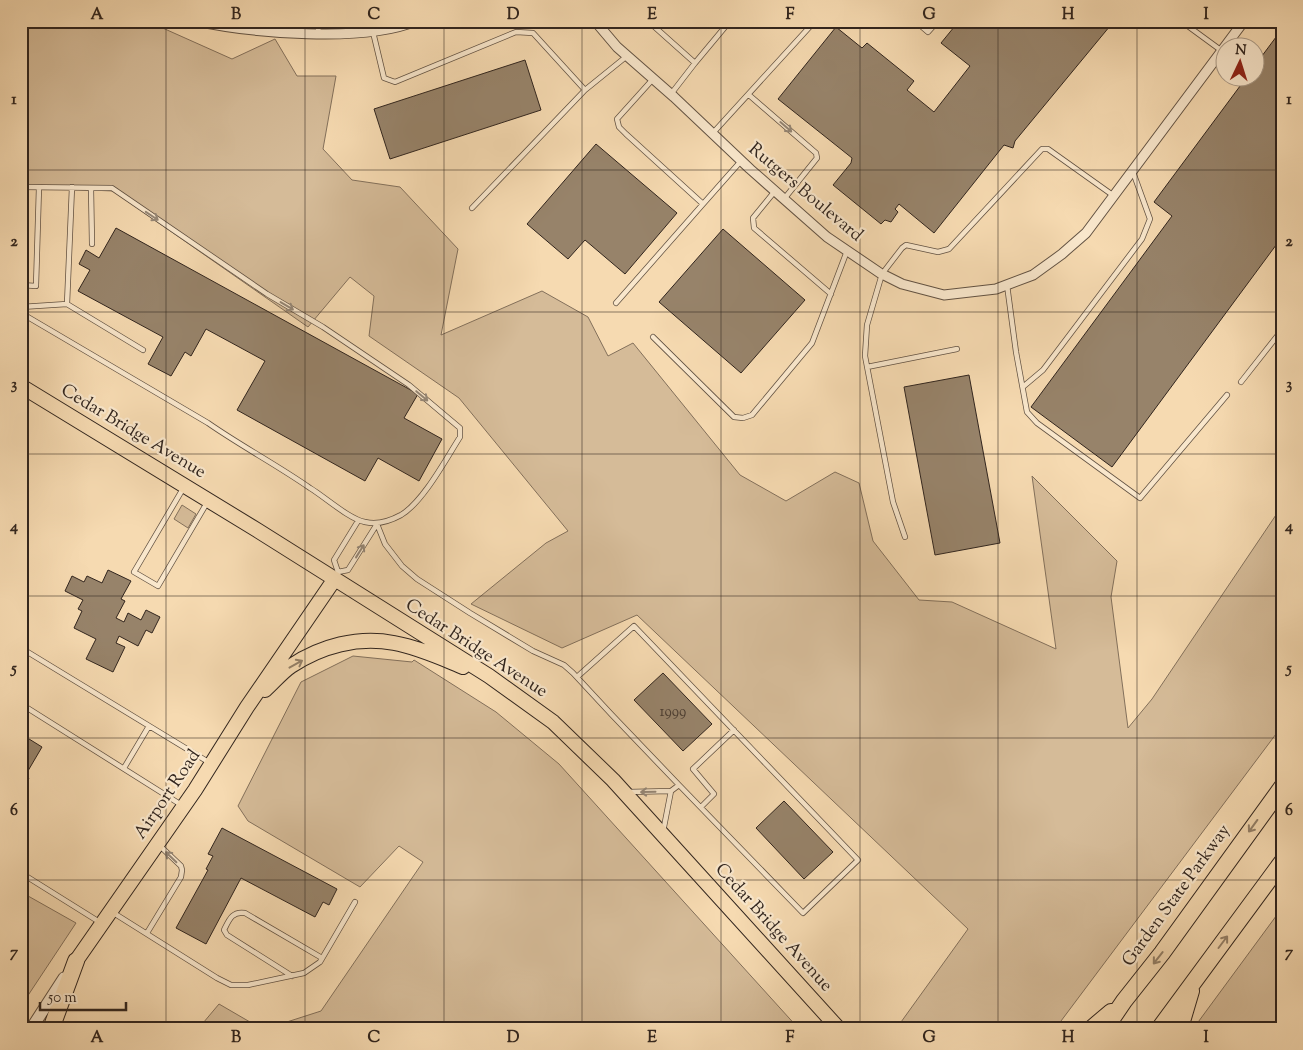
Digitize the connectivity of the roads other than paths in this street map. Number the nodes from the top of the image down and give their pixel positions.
1 (196, 21) edge
2 (319, 21) edge
3 (416, 21) edge
4 (595, 21) edge
5 (648, 21) edge
6 (730, 21) edge
7 (816, 21) edge
8 (906, 21) edge
9 (938, 21) edge
10 (1181, 21) edge
11 (1244, 21) edge
12 (210, 23) edge
13 (921, 24) edge
14 (374, 32) junction
15 (318, 33) junction
16 (1232, 38) edge
17 (1216, 47) edge
18 (627, 56) junction
19 (1216, 59) edge
20 (696, 63) junction
21 (654, 79) junction
22 (585, 90) junction
23 (670, 94) junction
24 (749, 95) junction
25 (712, 134) junction
26 (741, 161) junction
27 (1133, 170) junction
28 (21, 187) edge
29 (39, 187) junction
30 (72, 187) junction
31 (91, 188) junction
32 (775, 191) junction
33 (1114, 196) junction
34 (784, 199) junction
35 (703, 204) junction
36 (472, 208) dead end
37 (92, 244) dead end
38 (847, 251) junction
39 (882, 274) junction
40 (21, 285) edge
41 (1007, 285) junction
42 (831, 294) junction
43 (616, 303) dead end
44 (66, 304) junction
45 (21, 307) edge
46 (21, 313) edge
47 (1282, 330) edge
48 (653, 337) dead end
49 (957, 349) dead end
50 (143, 350) dead end
51 (867, 367) junction
52 (1241, 382) dead end
53 (21, 386) edge
54 (1024, 386) junction
55 (1228, 395) dead end
56 (185, 486) junction
57 (209, 500) junction
58 (358, 521) junction
59 (377, 524) junction
60 (905, 537) dead end
61 (336, 576) junction
62 (21, 648) edge
63 (489, 676) junction
64 (577, 677) junction
65 (21, 704) edge
66 (247, 707) junction
67 (148, 726) junction
68 (734, 730) junction
69 (212, 764) junction
70 (124, 768) junction
71 (679, 785) junction
72 (1282, 786) edge
73 (624, 792) junction
74 (671, 792) junction
75 (184, 806) junction
76 (701, 807) junction
77 (663, 834) junction
78 (158, 844) junction
79 (1282, 862) edge
80 (21, 873) edge
81 (355, 902) dead end
82 (111, 911) junction
83 (102, 923) junction
84 (147, 933) junction
85 (322, 958) junction
86 (76, 961) junction
87 (292, 976) junction
88 (1194, 981) junction
89 (1124, 1001) junction
90 (31, 1029) edge
91 (51, 1029) edge
92 (840, 1029) edge
93 (1091, 1029) edge
94 (1105, 1029) edge
95 (1159, 1029) edge
96 (1177, 1029) edge

1 - 12 street
2 - 15 lane
3 - 14 street
4 - 18 street, Rutgers Boulevard
5 - 20 lane
6 - 20 lane
7 - 24 lane
8 - 13 lane
9 - 13 lane
10 - 17 lane
11 - 16 street, Rutgers Boulevard
12 - 15 street
14 - 15 street
14 - 22 lane
18 - 21 street, Rutgers Boulevard
18 - 22 lane
19 - 27 street, Rutgers Boulevard
20 - 23 lane
21 - 23 street, Rutgers Boulevard
21 - 35 lane
22 - 36 lane
23 - 25 street, Rutgers Boulevard
24 - 25 lane
24 -> 34 lane
25 - 26 street, Rutgers Boulevard
26 - 32 street, Rutgers Boulevard
26 - 35 lane
27 - 33 street, Rutgers Boulevard
27 - 54 lane
28 - 29 lane
29 - 30 lane
29 - 40 lane
30 - 31 lane
30 - 44 lane
31 - 37 lane
31 -> 59 lane
32 - 34 street, Rutgers Boulevard
32 - 42 lane
33 - 39 lane
33 - 41 street, Rutgers Boulevard
34 - 38 street, Rutgers Boulevard
35 - 43 lane
38 - 39 street, Rutgers Boulevard
38 - 42 lane
39 - 41 street, Rutgers Boulevard
39 - 51 lane
41 - 54 lane
42 - 48 lane
44 - 45 lane
44 - 50 lane
46 - 58 lane
47 - 52 lane
49 - 51 lane
51 - 60 lane
53 - 56 main road, Cedar Bridge Avenue
54 - 55 lane
56 - 57 main road, Cedar Bridge Avenue
56 - 57 lane
57 - 61 main road, Cedar Bridge Avenue
58 - 59 lane
58 - 61 lane
61 -> 59 lane
59 - 64 lane
61 - 63 main road, Cedar Bridge Avenue
61 - 66 main road, Airport Road
62 - 67 lane
66 -> 63 main road
63 - 73 main road, Cedar Bridge Avenue
64 - 68 lane
64 - 71 lane
65 - 70 lane
66 - 69 main road, Airport Road
67 - 69 lane
67 - 70 lane
68 - 76 lane
68 - 76 lane
69 - 75 main road, Airport Road
70 - 75 lane
71 - 74 lane
71 - 76 lane
72 -> 89 highway, Garden State Parkway
74 -> 73 lane
73 - 77 main road, Cedar Bridge Avenue
74 - 77 lane
75 - 78 main road, Airport Road
77 - 92 main road, Cedar Bridge Avenue
78 - 82 main road, Airport Road
84 -> 78 lane
88 -> 79 highway
80 - 83 lane
81 - 85 lane
82 - 83 main road, Airport Road
82 - 84 lane
83 - 86 main road, Airport Road
84 - 87 lane
85 - 87 lane
85 - 87 lane
86 - 90 street, Airport Road
86 - 91 highway
88 - 95 highway
88 - 96 highway
89 - 93 highway
89 - 94 highway, Garden State Parkway

